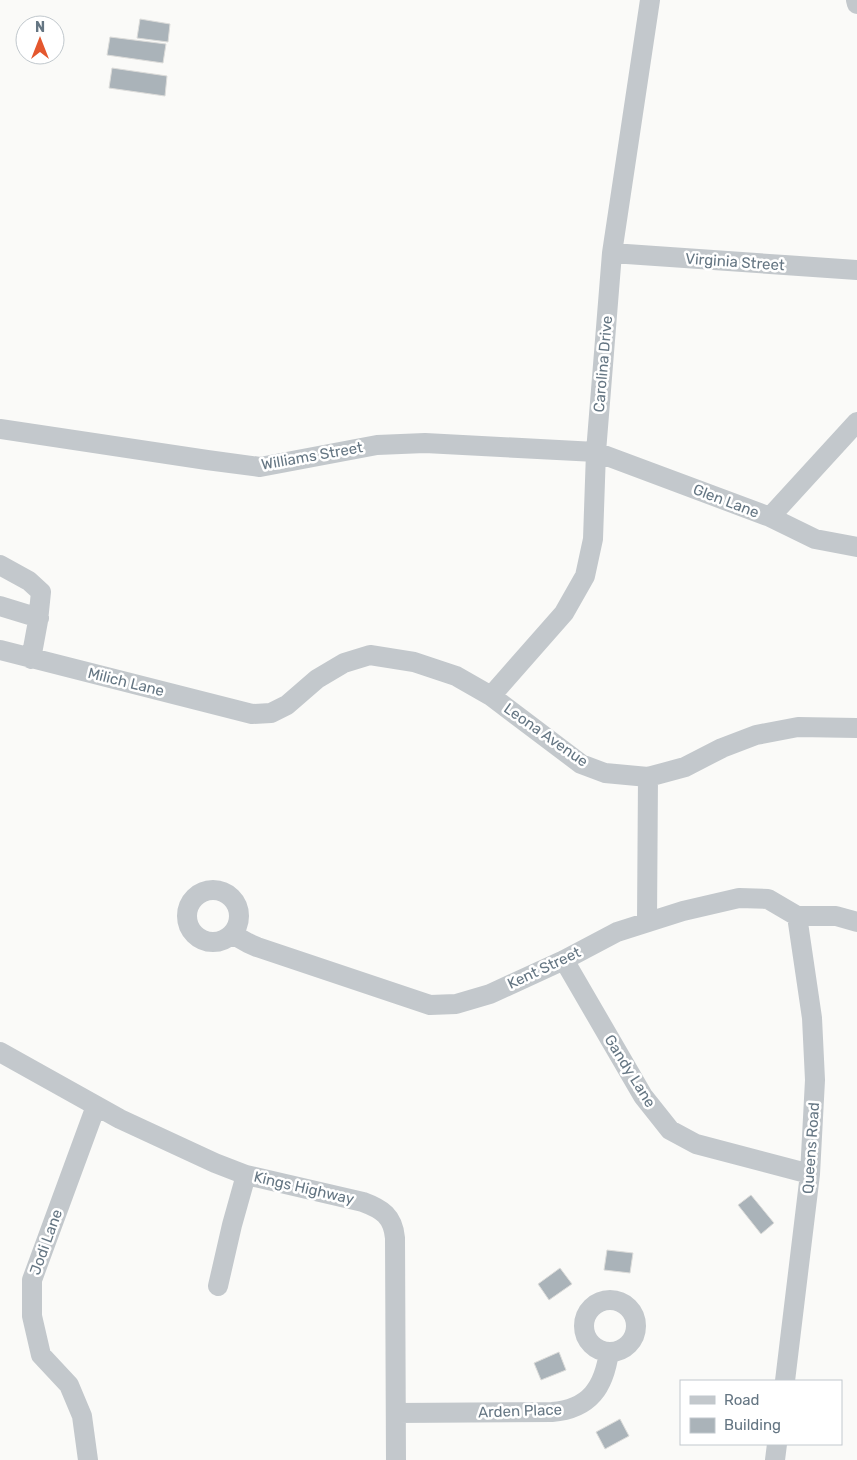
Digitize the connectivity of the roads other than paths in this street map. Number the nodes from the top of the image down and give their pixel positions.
1 (650, 0) edge
2 (612, 253) junction
3 (857, 270) edge
4 (857, 422) edge
5 (0, 429) edge
6 (596, 452) junction
7 (770, 517) junction
8 (857, 547) edge
9 (0, 565) edge
10 (0, 606) edge
11 (39, 618) junction
12 (0, 650) edge
13 (31, 659) junction
14 (491, 696) junction
15 (252, 714) joint
16 (857, 728) edge
17 (648, 778) junction
18 (797, 916) junction
19 (647, 921) junction
20 (857, 922) edge
21 (232, 934) dead end
22 (564, 960) junction
23 (0, 1052) edge
24 (96, 1106) junction
25 (810, 1174) junction
26 (246, 1176) junction
27 (218, 1286) dead end
28 (608, 1352) dead end
29 (785, 1380) edge
30 (396, 1413) junction
31 (778, 1445) edge
32 (88, 1460) edge
33 (396, 1460) edge
34 (776, 1460) edge

1 - 2 street, Carolina Drive
2 - 3 street, Virginia Street
2 - 6 street, Carolina Drive
4 - 7 street
5 - 6 street, Williams Street
6 - 7 street, Glen Lane
6 - 14 street, Carolina Drive
7 - 8 street, Glen Lane
9 - 11 street
10 - 11 street
11 - 13 street
12 - 13 street, Milich Lane
13 - 15 street, Milich Lane
14 - 15 street, Leona Avenue
14 - 17 street, Leona Avenue
16 - 17 street, Leona Avenue
17 - 19 street
18 - 19 street, Kent Street
18 - 20 street
18 - 25 street, Queens Road
19 - 22 street, Kent Street
21 - 22 street, Kent Street
22 - 25 street, Gandy Lane
23 - 24 street, Kings Highway
24 - 26 street, Kings Highway
24 - 32 street, Jodi Lane
25 - 29 street, Queens Road
26 - 27 street
26 - 30 street, Kings Highway
28 - 30 street, Arden Place
30 - 33 street, Kings Highway
31 - 34 street

